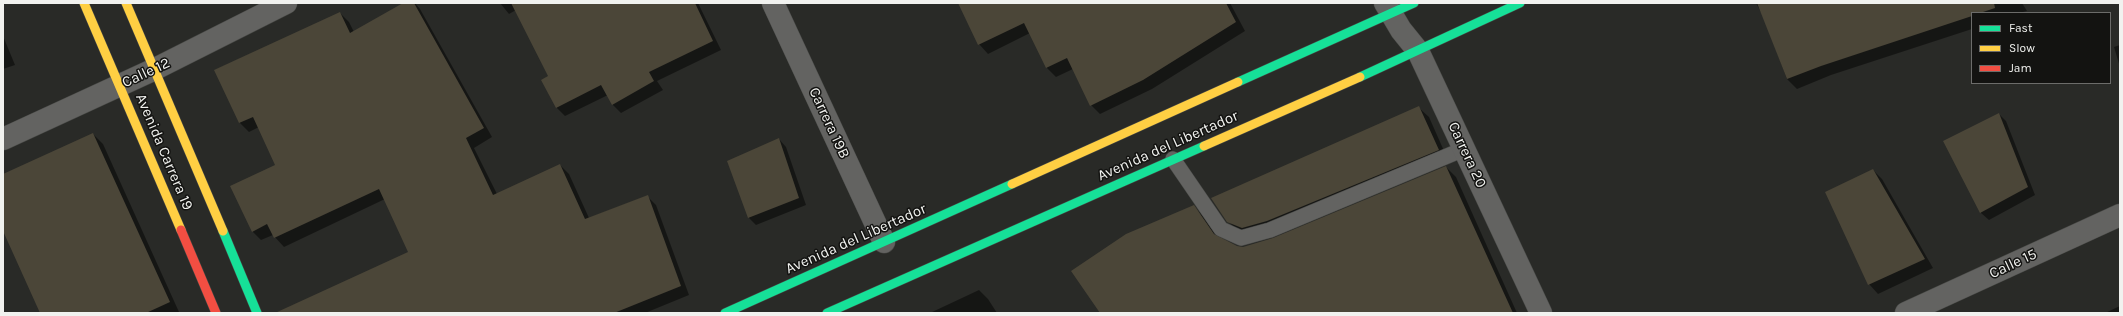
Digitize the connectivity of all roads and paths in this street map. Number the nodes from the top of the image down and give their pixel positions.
1 (84, 3) edge
2 (126, 3) edge
3 (286, 3) edge
4 (773, 3) edge
5 (1414, 3) edge
6 (1520, 3) edge
7 (1388, 8) edge
8 (1418, 51) junction
9 (155, 69) junction
10 (120, 85) junction
11 (3, 139) edge
12 (1464, 149) junction
13 (1173, 159) junction
14 (2120, 215) edge
15 (884, 242) junction
16 (216, 313) edge
17 (257, 313) edge
18 (725, 313) edge
19 (828, 313) edge
20 (1541, 313) edge
21 (1906, 313) edge

1 - 10 main road, Avenida Carrera 19
2 - 9 main road, Avenida Carrera 19
3 - 9 street, Calle 12
4 - 15 street, Carrera 19B
5 - 7 main road, Avenida del Libertador
6 - 8 main road, Avenida del Libertador
7 - 8 street, Carrera 20
7 - 15 main road, Avenida del Libertador
8 - 12 street, Carrera 20
8 - 13 main road, Avenida del Libertador
9 - 10 street, Calle 12
9 - 17 main road, Avenida Carrera 19
10 - 11 street, Calle 12
10 - 16 main road, Avenida Carrera 19
12 - 13 lane
12 - 20 street, Carrera 20
13 - 19 main road, Avenida del Libertador
14 - 21 street, Calle 15
15 - 18 main road, Avenida del Libertador

